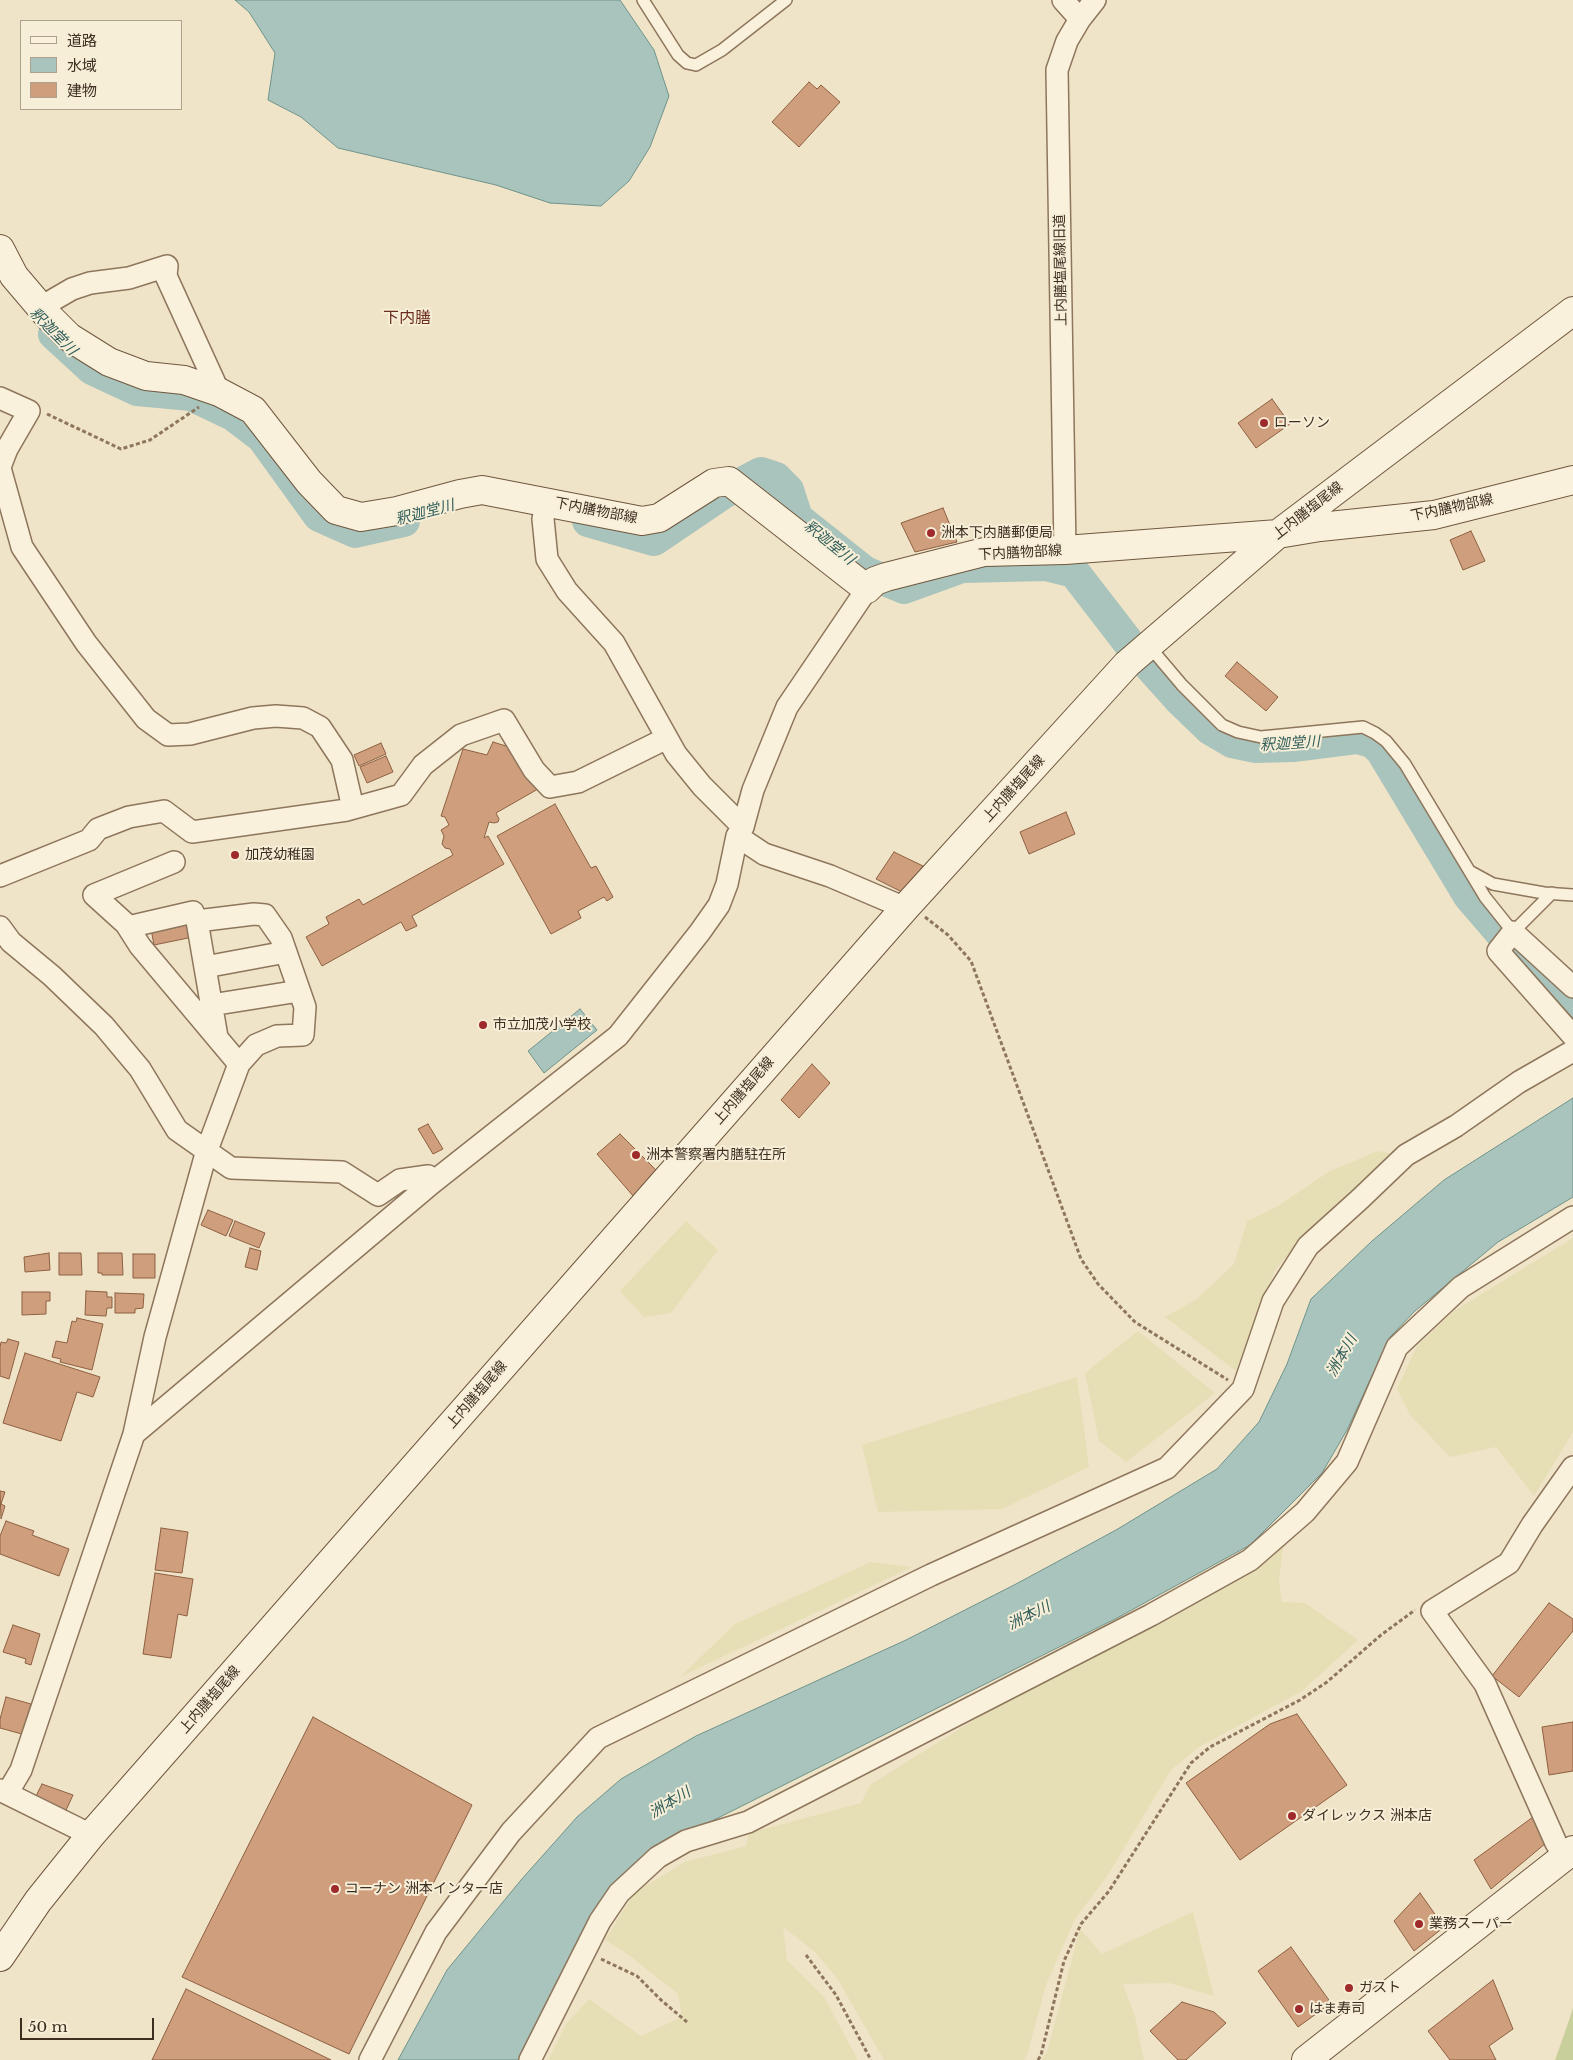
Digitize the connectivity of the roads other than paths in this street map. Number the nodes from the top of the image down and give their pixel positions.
1 (643, 0) edge
2 (786, 0) edge
3 (1063, 0) edge
4 (1095, 0) edge
5 (1080, 19) junction
6 (0, 249) edge
7 (41, 307) junction
8 (1573, 311) edge
9 (219, 392) junction
10 (0, 398) edge
11 (0, 468) edge
12 (1573, 480) edge
13 (544, 509) junction
14 (1278, 534) junction
15 (1065, 550) junction
16 (876, 583) junction
17 (1141, 653) junction
18 (667, 738) junction
19 (353, 808) junction
20 (740, 832) junction
21 (174, 862) dead end
22 (1470, 871) junction
23 (0, 876) edge
24 (1552, 893) junction
25 (1573, 894) edge
26 (905, 908) junction
27 (197, 921) junction
28 (0, 927) edge
29 (128, 927) junction
30 (1513, 932) junction
31 (286, 952) junction
32 (205, 967) junction
33 (1573, 987) edge
34 (299, 991) junction
35 (211, 1005) junction
36 (1573, 1036) edge
37 (217, 1038) junction
38 (1573, 1051) edge
39 (239, 1064) junction
40 (207, 1150) junction
41 (432, 1183) junction
42 (1573, 1217) edge
43 (134, 1434) junction
44 (1573, 1467) edge
45 (4, 1791) edge
46 (91, 1835) junction
47 (1569, 1853) edge
48 (0, 1957) edge
49 (370, 2060) edge
50 (530, 2060) edge
51 (1306, 2060) edge

1 - 2 lane
3 - 5 street
4 - 5 street, 上内膳塩尾線旧道
5 - 15 street, 上内膳塩尾線旧道
6 - 7 main road, 下内膳物部線
7 - 9 main road, 下内膳物部線
7 - 9 street
8 - 14 main road, 上内膳塩尾線
9 - 13 main road, 下内膳物部線
10 - 11 street
11 - 19 street
12 - 14 main road, 下内膳物部線
13 - 16 main road, 下内膳物部線
13 - 18 street
14 - 15 main road, 下内膳物部線
14 - 17 main road, 上内膳塩尾線
15 - 16 main road, 下内膳物部線
16 - 20 street
17 - 22 lane
17 - 26 main road, 上内膳塩尾線
18 - 19 street
18 - 20 street
19 - 23 street
20 - 26 street
20 - 41 street
21 - 29 street
22 - 24 lane
22 - 30 lane
24 - 25 lane
24 - 30 lane
26 - 46 main road, 上内膳塩尾線
27 - 29 street
27 - 31 street
27 - 32 street
28 - 40 street
29 - 37 street
30 - 33 street
30 - 36 street
31 - 32 street
31 - 34 street
32 - 35 street
34 - 35 street
34 - 39 street
35 - 37 street
37 - 39 street
38 - 49 street
39 - 40 street
40 - 41 street
40 - 43 street
41 - 43 street
42 - 50 street
43 - 45 street
44 - 47 street
45 - 46 street
46 - 48 main road, 上内膳塩尾線
47 - 51 main road

